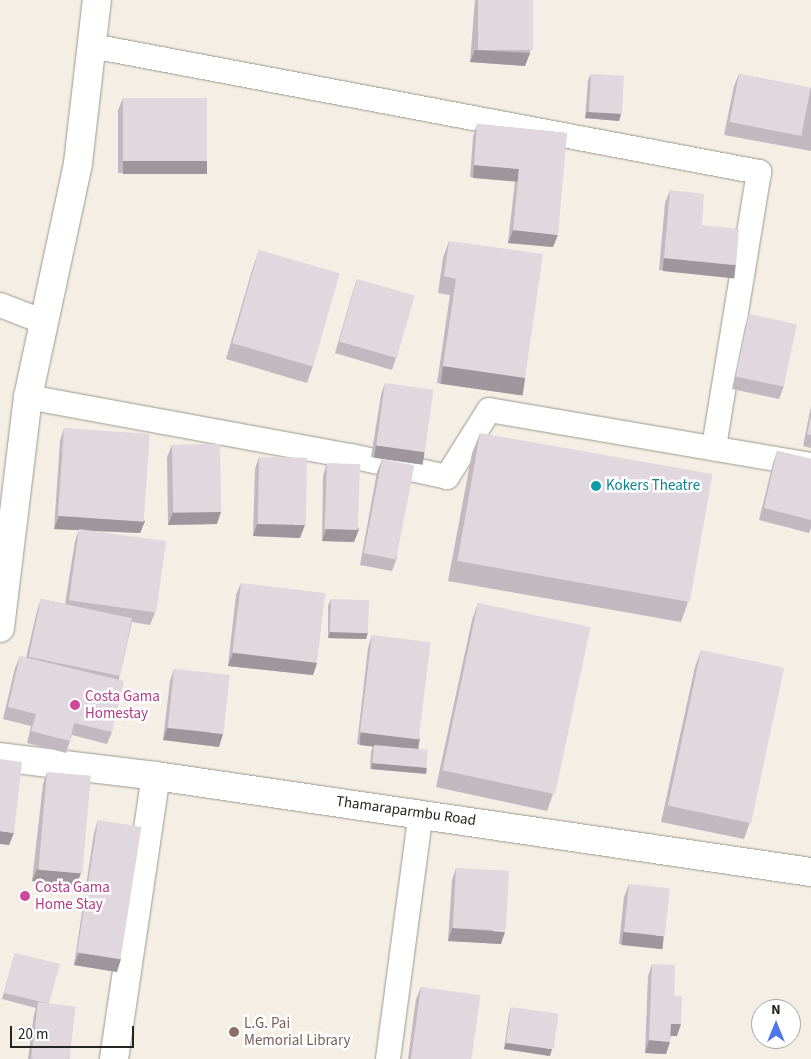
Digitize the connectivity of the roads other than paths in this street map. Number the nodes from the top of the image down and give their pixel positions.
1 (97, 0) edge
2 (92, 46) junction
3 (0, 306) edge
4 (44, 322) junction
5 (28, 397) junction
6 (714, 448) junction
7 (811, 465) edge
8 (0, 628) edge
9 (0, 757) edge
10 (156, 776) junction
11 (421, 813) junction
12 (811, 872) edge
13 (114, 1059) edge
14 (388, 1059) edge

1 - 2 street
2 - 4 street
2 - 6 lane
3 - 4 lane
4 - 5 street
5 - 6 lane
5 - 8 street
6 - 7 lane
9 - 10 street, Thamaraparmbu Road
10 - 11 street, Thamaraparmbu Road
10 - 13 street
11 - 12 street, Thamaraparmbu Road
11 - 14 lane

